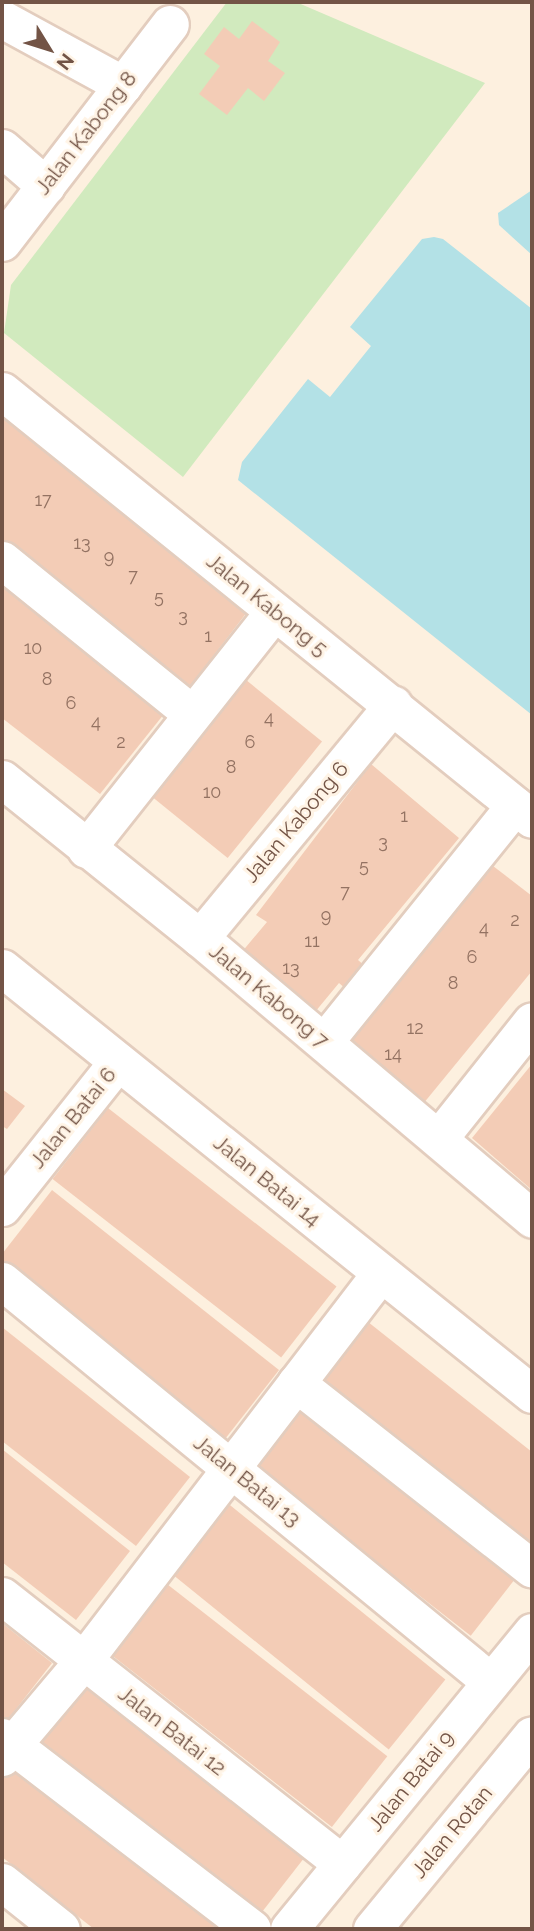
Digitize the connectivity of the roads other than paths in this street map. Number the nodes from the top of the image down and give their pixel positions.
1 (2, 19) edge
2 (170, 24) dead end
3 (123, 85) junction
4 (2, 149) edge
5 (46, 186) junction
6 (2, 243) edge
7 (2, 391) edge
8 (2, 560) edge
9 (274, 612) junction
10 (393, 705) junction
11 (191, 712) junction
12 (2, 779) edge
13 (524, 812) edge
14 (86, 849) junction
15 (200, 938) junction
16 (6, 980) edge
17 (532, 1021) edge
18 (324, 1042) junction
19 (118, 1061) junction
20 (439, 1138) junction
21 (2, 1207) edge
22 (532, 1219) edge
23 (382, 1273) junction
24 (2, 1281) edge
25 (296, 1383) junction
26 (532, 1394) edge
27 (230, 1466) junction
28 (532, 1569) edge
29 (2, 1596) edge
30 (532, 1632) edge
31 (83, 1661) junction
32 (491, 1682) junction
33 (532, 1735) edge
34 (5, 1747) edge
35 (342, 1864) junction
36 (2, 1882) edge
37 (61, 1929) edge
38 (252, 1929) edge
39 (289, 1929) edge
40 (372, 1929) edge

1 - 3 street
2 - 3 street, Jalan Kabong 8
3 - 5 street, Jalan Kabong 8
4 - 5 street
5 - 6 street, Jalan Kabong 8
7 - 9 street, Jalan Kabong 5
8 - 11 street
9 - 10 street, Jalan Kabong 5
9 - 11 street
10 - 13 street, Jalan Kabong 5
10 - 15 street, Jalan Kabong 6
11 - 14 street
12 - 14 street, Jalan Kabong 7
13 - 18 street
14 - 15 street, Jalan Kabong 7
15 - 18 street, Jalan Kabong 7
16 - 19 street, Jalan Batai 14
17 - 20 street
18 - 20 street, Jalan Kabong 7
19 - 21 street, Jalan Batai 6
19 - 23 street, Jalan Batai 14
20 - 22 street, Jalan Kabong 7
23 - 25 street
23 - 26 street, Jalan Batai 14
24 - 27 street, Jalan Batai 13
25 - 27 street
25 - 28 street
27 - 31 street
27 - 32 street, Jalan Batai 13
29 - 31 street, Jalan Batai 12
30 - 32 street, Jalan Batai 9
31 - 34 street
31 - 35 street, Jalan Batai 12
32 - 35 street, Jalan Batai 9
33 - 40 street, Jalan Rotan
34 - 38 street
35 - 39 street, Jalan Batai 9
36 - 37 street

